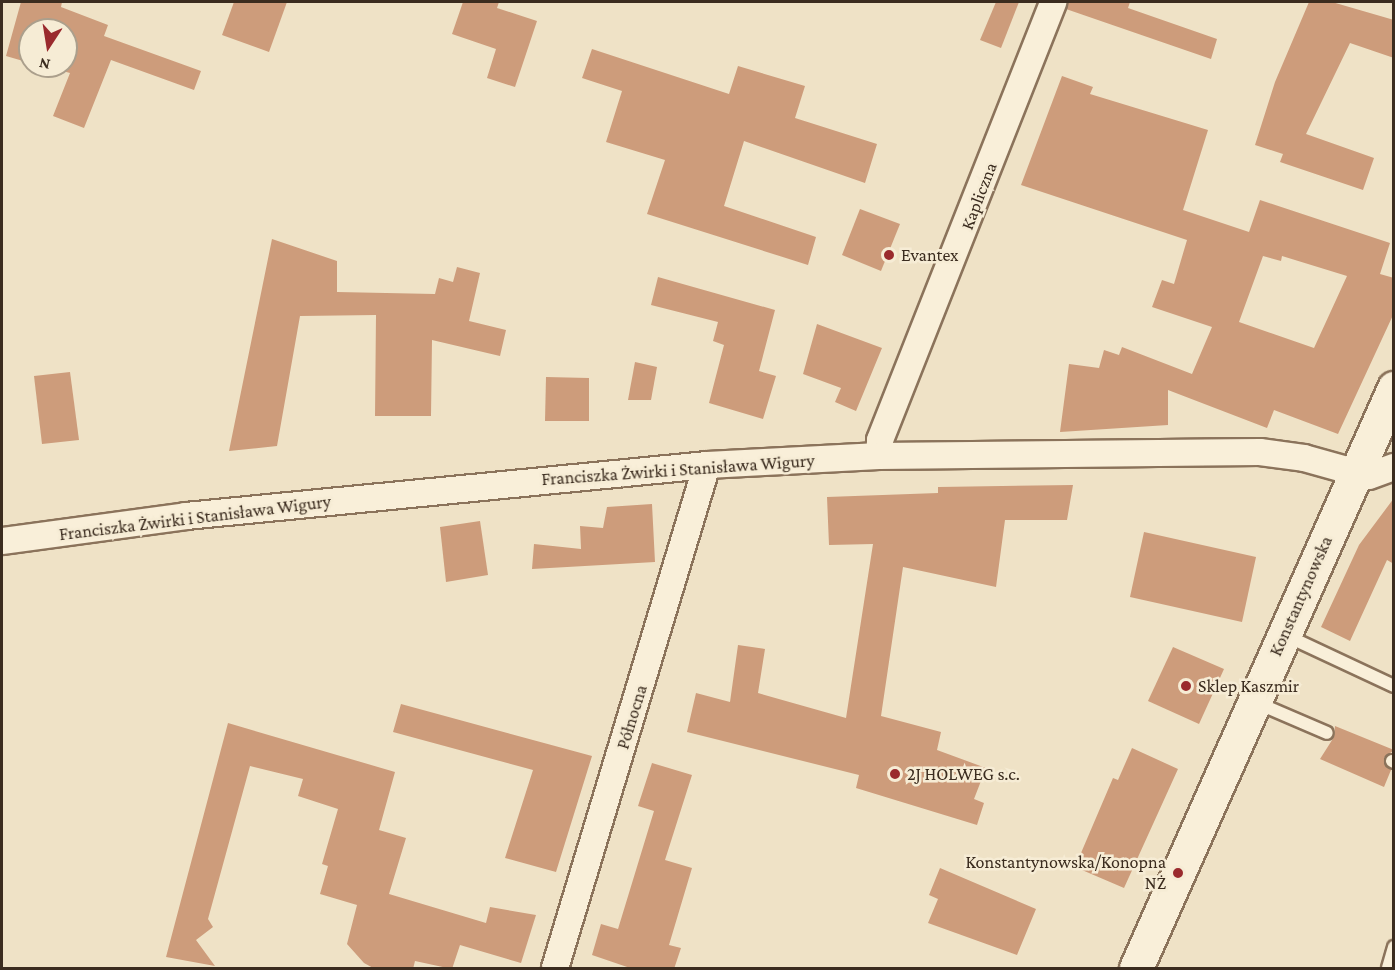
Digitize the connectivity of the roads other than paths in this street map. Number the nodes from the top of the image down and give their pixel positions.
1 (1053, 2) edge
2 (1394, 387) edge
3 (879, 456) junction
4 (707, 465) junction
5 (1394, 467) edge
6 (1356, 473) junction
7 (2, 541) edge
8 (1284, 634) junction
9 (1394, 686) edge
10 (1254, 701) junction
11 (1327, 733) dead end
12 (1394, 947) edge
13 (555, 969) edge
14 (1136, 969) edge
15 (1388, 969) edge

1 - 3 street, Kapliczna
2 - 6 street, Konstantynowska
3 - 4 street, Franciszka Żwirki i Stanisława Wigury
3 - 6 street, Franciszka Żwirki i Stanisława Wigury
4 - 7 street, Franciszka Żwirki i Stanisława Wigury
4 - 13 street, Północna
5 - 6 street
6 - 8 street, Konstantynowska
8 - 9 lane
8 - 10 street, Konstantynowska
10 - 11 lane
10 - 14 street, Konstantynowska
12 - 15 lane

